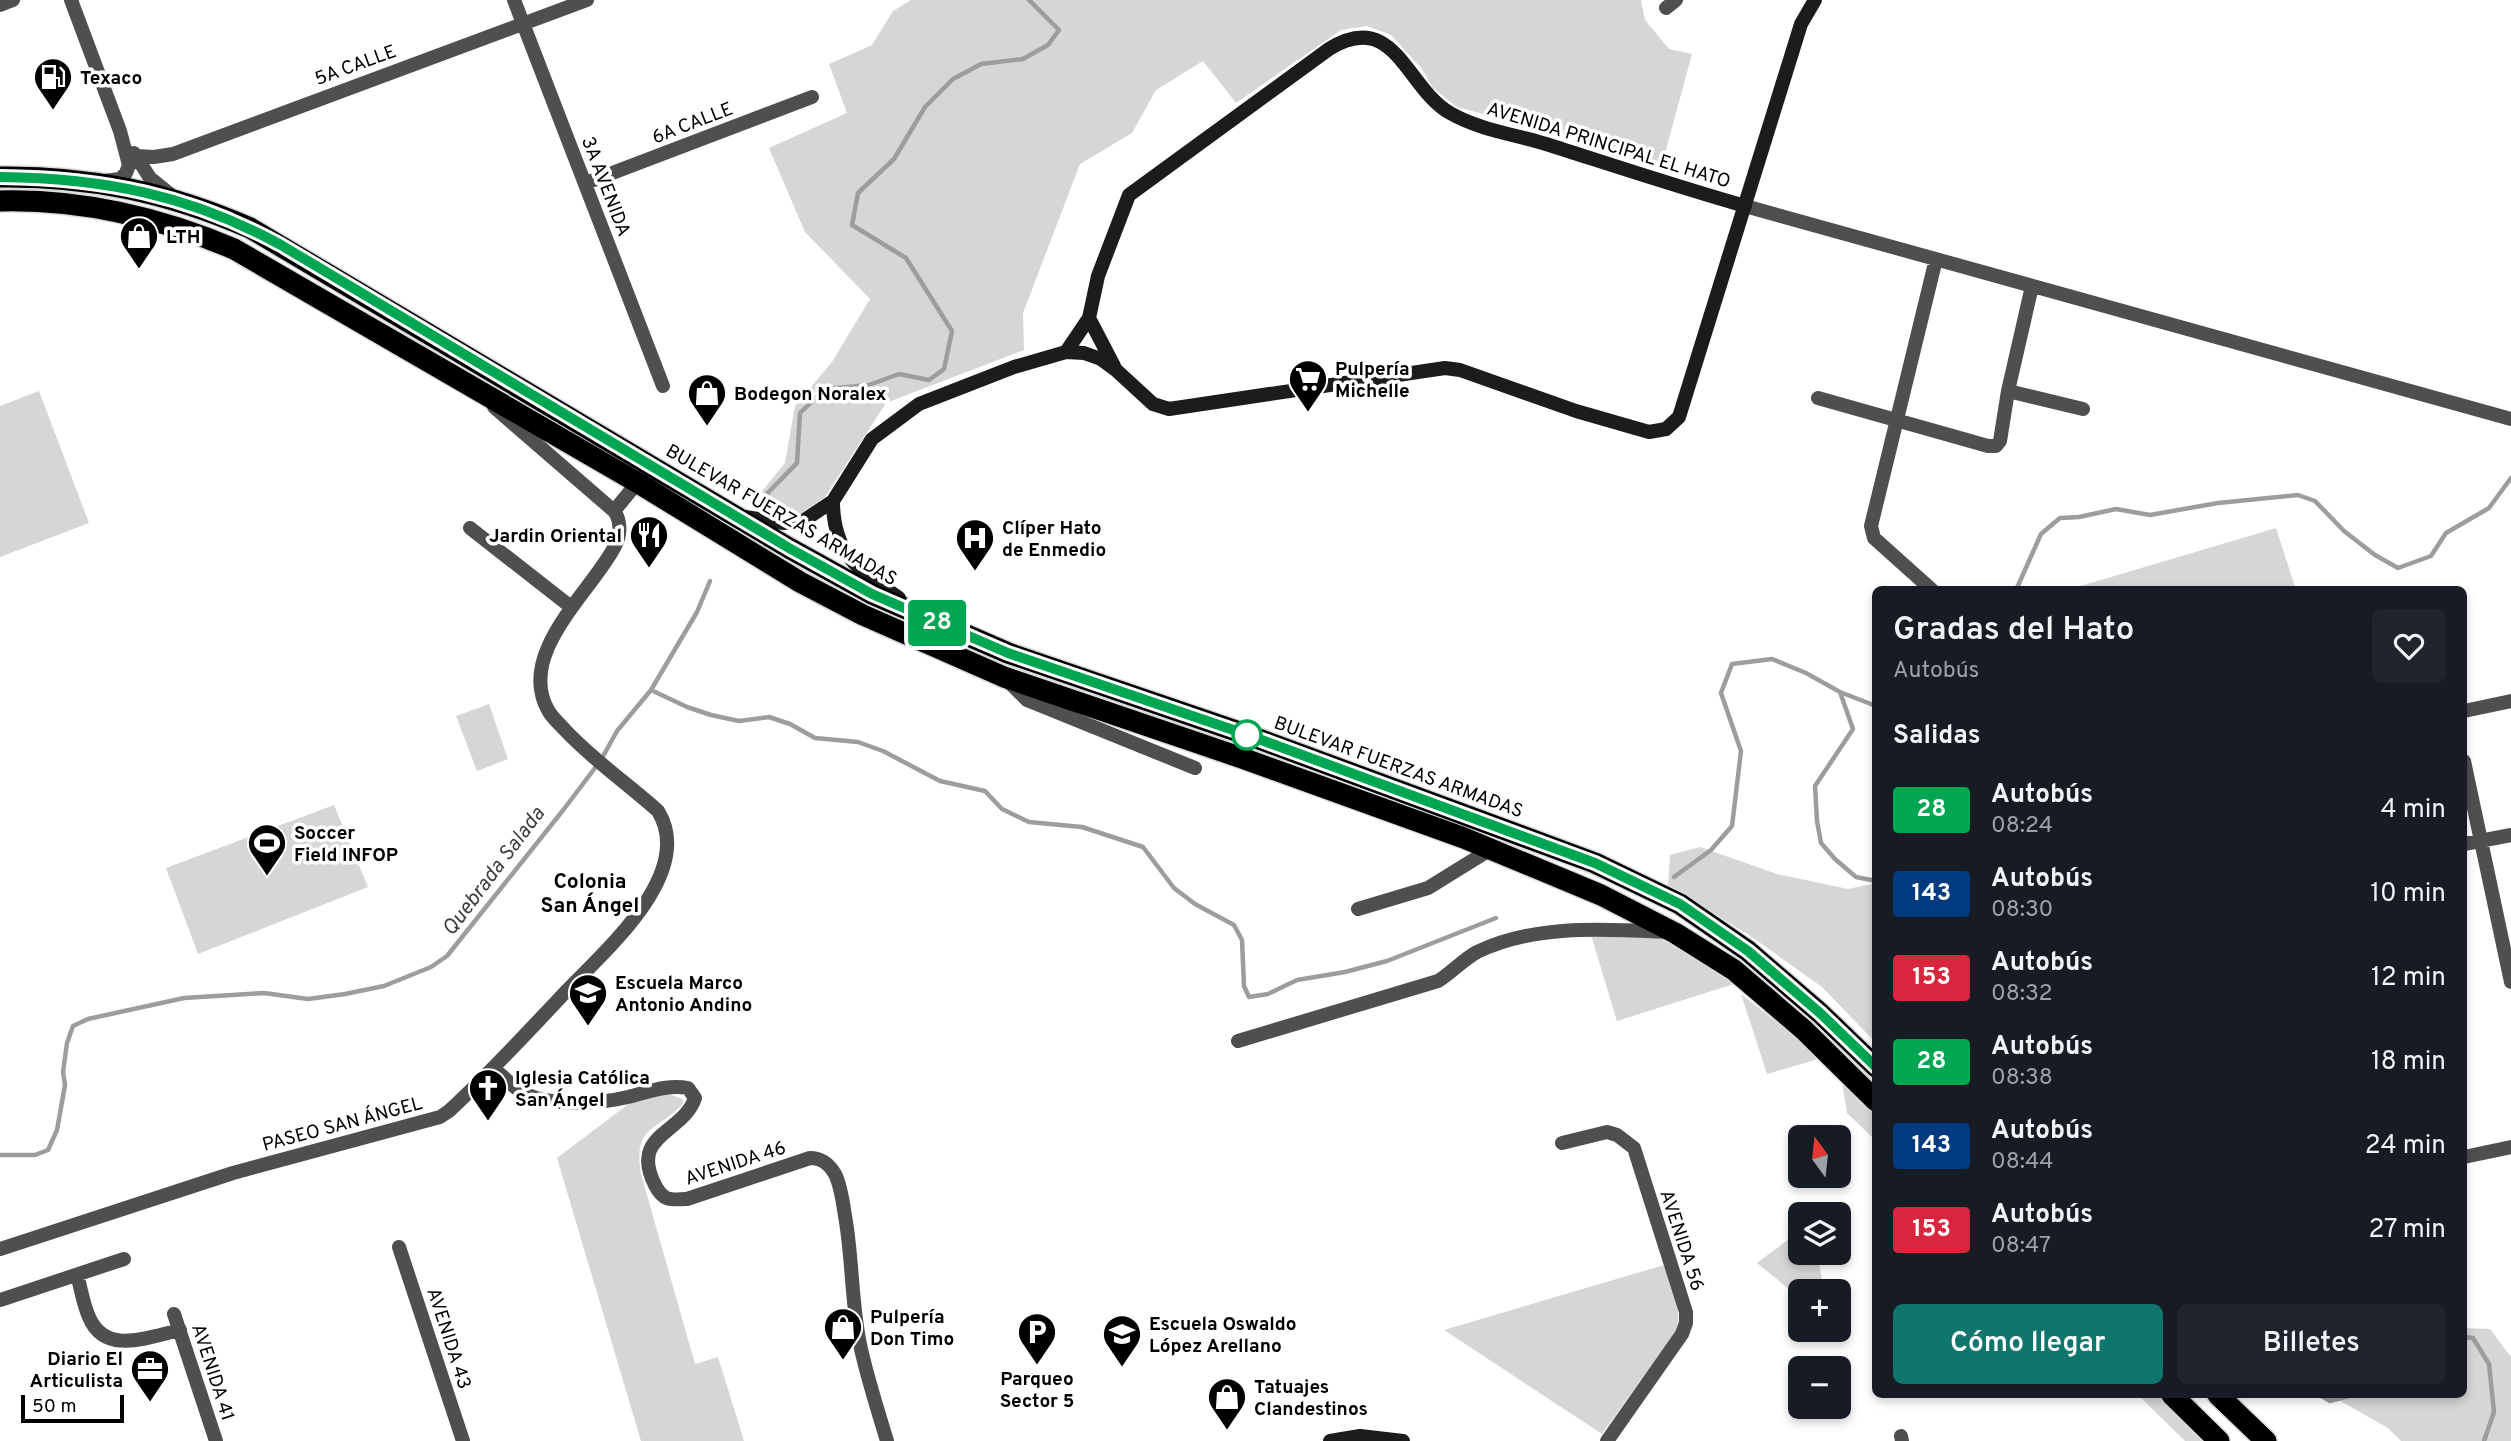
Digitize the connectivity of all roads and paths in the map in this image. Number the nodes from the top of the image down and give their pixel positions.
1 (13, 0) edge
2 (71, 0) edge
3 (514, 0) edge
4 (587, 0) edge
5 (1815, 0) edge
6 (0, 5) edge
7 (523, 23) junction
8 (812, 96) dead end
9 (120, 131) junction
10 (136, 156) junction
11 (0, 177) edge
12 (91, 183) junction
13 (586, 183) junction
14 (177, 199) junction
15 (0, 201) edge
16 (1745, 206) junction
17 (1936, 259) junction
18 (2032, 286) junction
19 (1089, 318) junction
20 (1066, 352) junction
21 (1116, 370) junction
22 (468, 384) junction
23 (663, 386) dead end
24 (2008, 391) junction
25 (1818, 398) dead end
26 (2083, 409) dead end
27 (2511, 419) edge
28 (1896, 420) junction
29 (637, 482) junction
30 (833, 501) junction
31 (614, 511) junction
32 (736, 515) junction
33 (470, 528) dead end
34 (1928, 586) edge
35 (571, 607) junction
36 (928, 619) junction
37 (1004, 677) junction
38 (2511, 702) edge
39 (2467, 710) edge
40 (1195, 768) dead end
41 (2467, 774) edge
42 (2511, 835) edge
43 (2483, 841) junction
44 (2467, 844) edge
45 (1491, 849) junction
46 (1358, 909) dead end
47 (1675, 933) junction
48 (2509, 959) edge
49 (2511, 982) edge
50 (1238, 1041) dead end
51 (1872, 1063) edge
52 (494, 1069) junction
53 (1872, 1097) edge
54 (1562, 1143) dead end
55 (2511, 1147) edge
56 (2467, 1156) edge
57 (399, 1247) dead end
58 (0, 1249) edge
59 (124, 1259) dead end
60 (76, 1275) junction
61 (0, 1300) edge
62 (174, 1314) dead end
63 (180, 1330) junction
64 (2175, 1398) edge
65 (2221, 1398) edge
66 (216, 1441) edge
67 (463, 1441) edge
68 (887, 1441) edge
69 (1330, 1441) edge
70 (1403, 1441) edge
71 (1607, 1441) edge
72 (2219, 1441) edge
73 (2266, 1441) edge

1 - 6 street
2 - 9 street
3 - 7 street, 3A AVENIDA
4 - 7 street, 5A CALLE
5 - 16 street, AVENIDA PRINCIPAL EL HATO
7 - 10 street, 5A CALLE
7 - 13 street, 3A AVENIDA
8 - 13 street, 6A CALLE
9 - 10 street
9 - 12 street
10 - 14 street
11 - 12 highway, BULEVAR FUERZAS ARMADAS
12 - 14 highway, BULEVAR FUERZAS ARMADAS
13 - 23 street, 3A AVENIDA
14 - 32 highway, BULEVAR FUERZAS ARMADAS
15 - 22 highway
16 - 17 street
16 - 19 street, AVENIDA PRINCIPAL EL HATO
16 - 21 street, AVENIDA PRINCIPAL EL HATO
17 - 18 street
17 - 28 street
18 - 24 street
18 - 27 street
19 - 20 street, AVENIDA PRINCIPAL EL HATO
19 - 21 street, AVENIDA PRINCIPAL EL HATO
20 - 21 street, AVENIDA PRINCIPAL EL HATO
20 - 30 street, AVENIDA PRINCIPAL EL HATO
22 - 29 highway
22 - 31 street
24 - 26 street
24 - 28 street
25 - 28 street
28 - 34 street
29 - 31 street
29 - 37 highway
30 - 32 street, AVENIDA PRINCIPAL EL HATO
30 - 36 street
31 - 35 street, PASEO SAN ÁNGEL
32 - 36 highway, BULEVAR FUERZAS ARMADAS
33 - 35 street
35 - 52 street, PASEO SAN ÁNGEL
36 - 51 highway, BULEVAR FUERZAS ARMADAS
37 - 40 street
37 - 45 highway
38 - 39 street
41 - 43 street
42 - 43 street
43 - 44 street
43 - 48 street
45 - 46 street
45 - 47 highway
47 - 50 street
47 - 53 highway
48 - 49 street
52 - 58 street, PASEO SAN ÁNGEL
52 - 68 street, AVENIDA 46
54 - 71 street, AVENIDA 56
55 - 56 street
57 - 67 street, AVENIDA 43
59 - 60 street
60 - 61 street
60 - 63 street
62 - 63 street, AVENIDA 41
63 - 66 street, AVENIDA 41
64 - 72 highway
65 - 73 highway
69 - 70 street

